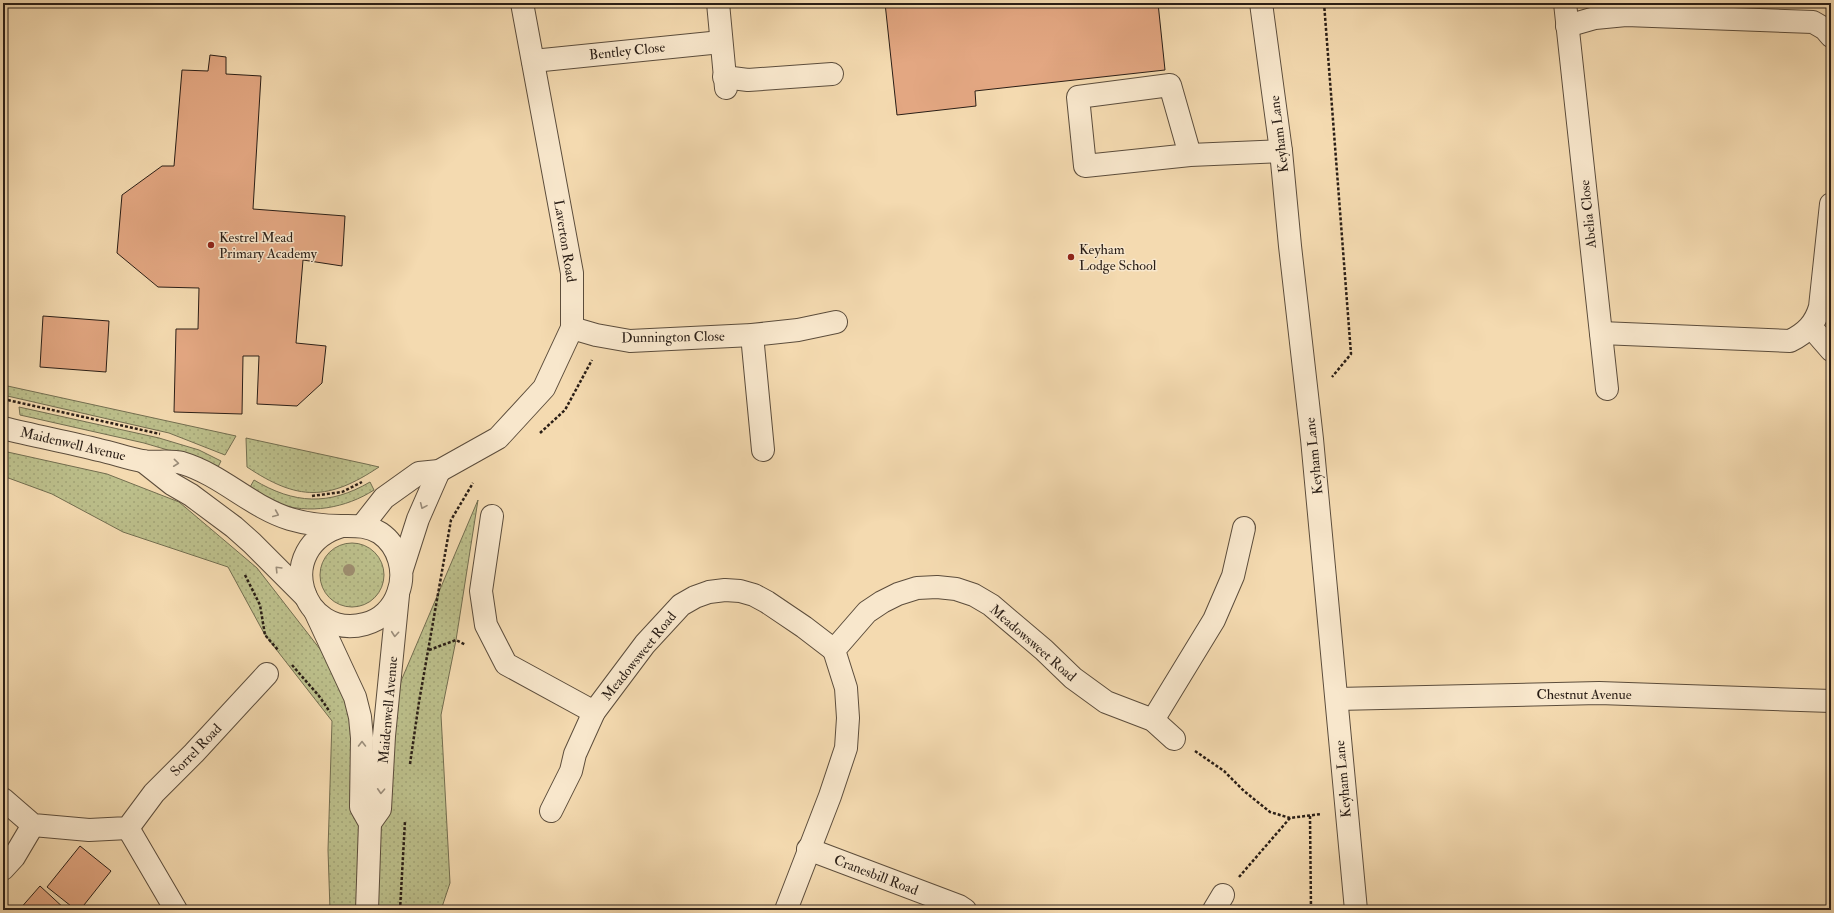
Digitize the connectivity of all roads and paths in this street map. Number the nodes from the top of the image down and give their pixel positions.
1 (522, 3) edge
2 (718, 3) edge
3 (1261, 3) edge
4 (1324, 3) edge
5 (1565, 3) edge
6 (1567, 26) junction
7 (1831, 36) edge
8 (721, 42) junction
9 (533, 60) junction
10 (832, 74) dead end
11 (1281, 151) junction
12 (1190, 155) junction
13 (1831, 214) edge
14 (836, 322) dead end
15 (1811, 327) junction
16 (572, 328) junction
17 (1601, 333) junction
18 (596, 335) junction
19 (752, 335) junction
20 (1831, 350) edge
21 (1331, 378) dead end
22 (1607, 389) dead end
23 (3, 399) edge
24 (3, 428) edge
25 (166, 436) dead end
26 (536, 436) dead end
27 (763, 450) dead end
28 (143, 461) junction
29 (439, 471) junction
30 (475, 481) dead end
31 (308, 496) dead end
32 (387, 496) junction
33 (492, 516) dead end
34 (418, 520) junction
35 (352, 526) junction
36 (450, 528) junction
37 (1244, 528) dead end
38 (402, 569) junction
39 (241, 571) dead end
40 (398, 595) junction
41 (310, 604) junction
42 (834, 650) junction
43 (283, 654) dead end
44 (290, 663) dead end
45 (267, 674) dead end
46 (1337, 699) junction
47 (1831, 700) edge
48 (594, 712) junction
49 (332, 716) dead end
50 (1153, 720) junction
51 (1174, 739) joint
52 (410, 770) dead end
53 (3, 799) edge
54 (551, 811) dead end
55 (1346, 812) junction
56 (405, 816) dead end
57 (1310, 816) junction
58 (1290, 818) junction
59 (370, 823) junction
60 (33, 825) junction
61 (128, 828) junction
62 (808, 849) junction
63 (3, 869) edge
64 (1219, 902) edge
65 (176, 910) edge
66 (367, 910) edge
67 (400, 910) edge
68 (786, 910) edge
69 (965, 910) edge
70 (1312, 910) edge
71 (1356, 910) edge

1 - 9 street, Laverton Road
2 - 8 street
3 - 11 street, Keyham Lane
4 - 21 path
5 - 6 street, Abelia Close
6 - 7 street
6 - 17 street, Abelia Close
8 - 9 street, Bentley Close
8 - 10 street
9 - 16 street, Laverton Road
11 - 12 street
11 - 46 street, Keyham Lane
12 - 12 street
13 - 15 street
14 - 19 street, Dunnington Close
15 - 17 street
15 - 20 street
16 - 18 street, Dunnington Close
16 - 29 street, Laverton Road
17 - 22 street, Abelia Close
18 - 19 street, Dunnington Close
18 - 26 path
19 - 27 street
23 - 25 path
24 - 28 street, Maidenwell Avenue
28 -> 35 street, Maidenwell Avenue
41 -> 28 street, Maidenwell Avenue
29 - 32 street, Laverton Road
29 -> 34 street
30 - 36 path
31 - 32 path
32 - 35 street, Laverton Road
33 - 48 street, Meadowsweet Road
34 - 36 path
34 - 38 street
35 - 38 street, Maidenwell Avenue
35 - 41 street, Maidenwell Avenue
36 - 52 path
37 - 50 street
38 - 40 street, Maidenwell Avenue
39 - 43 path
40 - 41 street, Maidenwell Avenue
40 -> 59 street, Maidenwell Avenue
59 -> 41 street, Maidenwell Avenue
42 - 48 street, Meadowsweet Road
42 - 50 street, Meadowsweet Road
42 - 62 street
44 - 49 path
45 - 61 street, Sorrel Road
46 - 47 street, Chestnut Avenue
46 - 55 street, Keyham Lane
48 - 54 street, Meadowsweet Road
50 - 51 street, Meadowsweet Road
51 - 58 path
53 - 60 street
55 - 57 path
55 - 71 street, Keyham Lane
56 - 67 path
57 - 58 path
57 - 70 path
58 - 64 path
59 - 66 street, Maidenwell Avenue
60 - 61 street
60 - 63 street
61 - 65 street
62 - 68 street
62 - 69 street, Cranesbill Road

